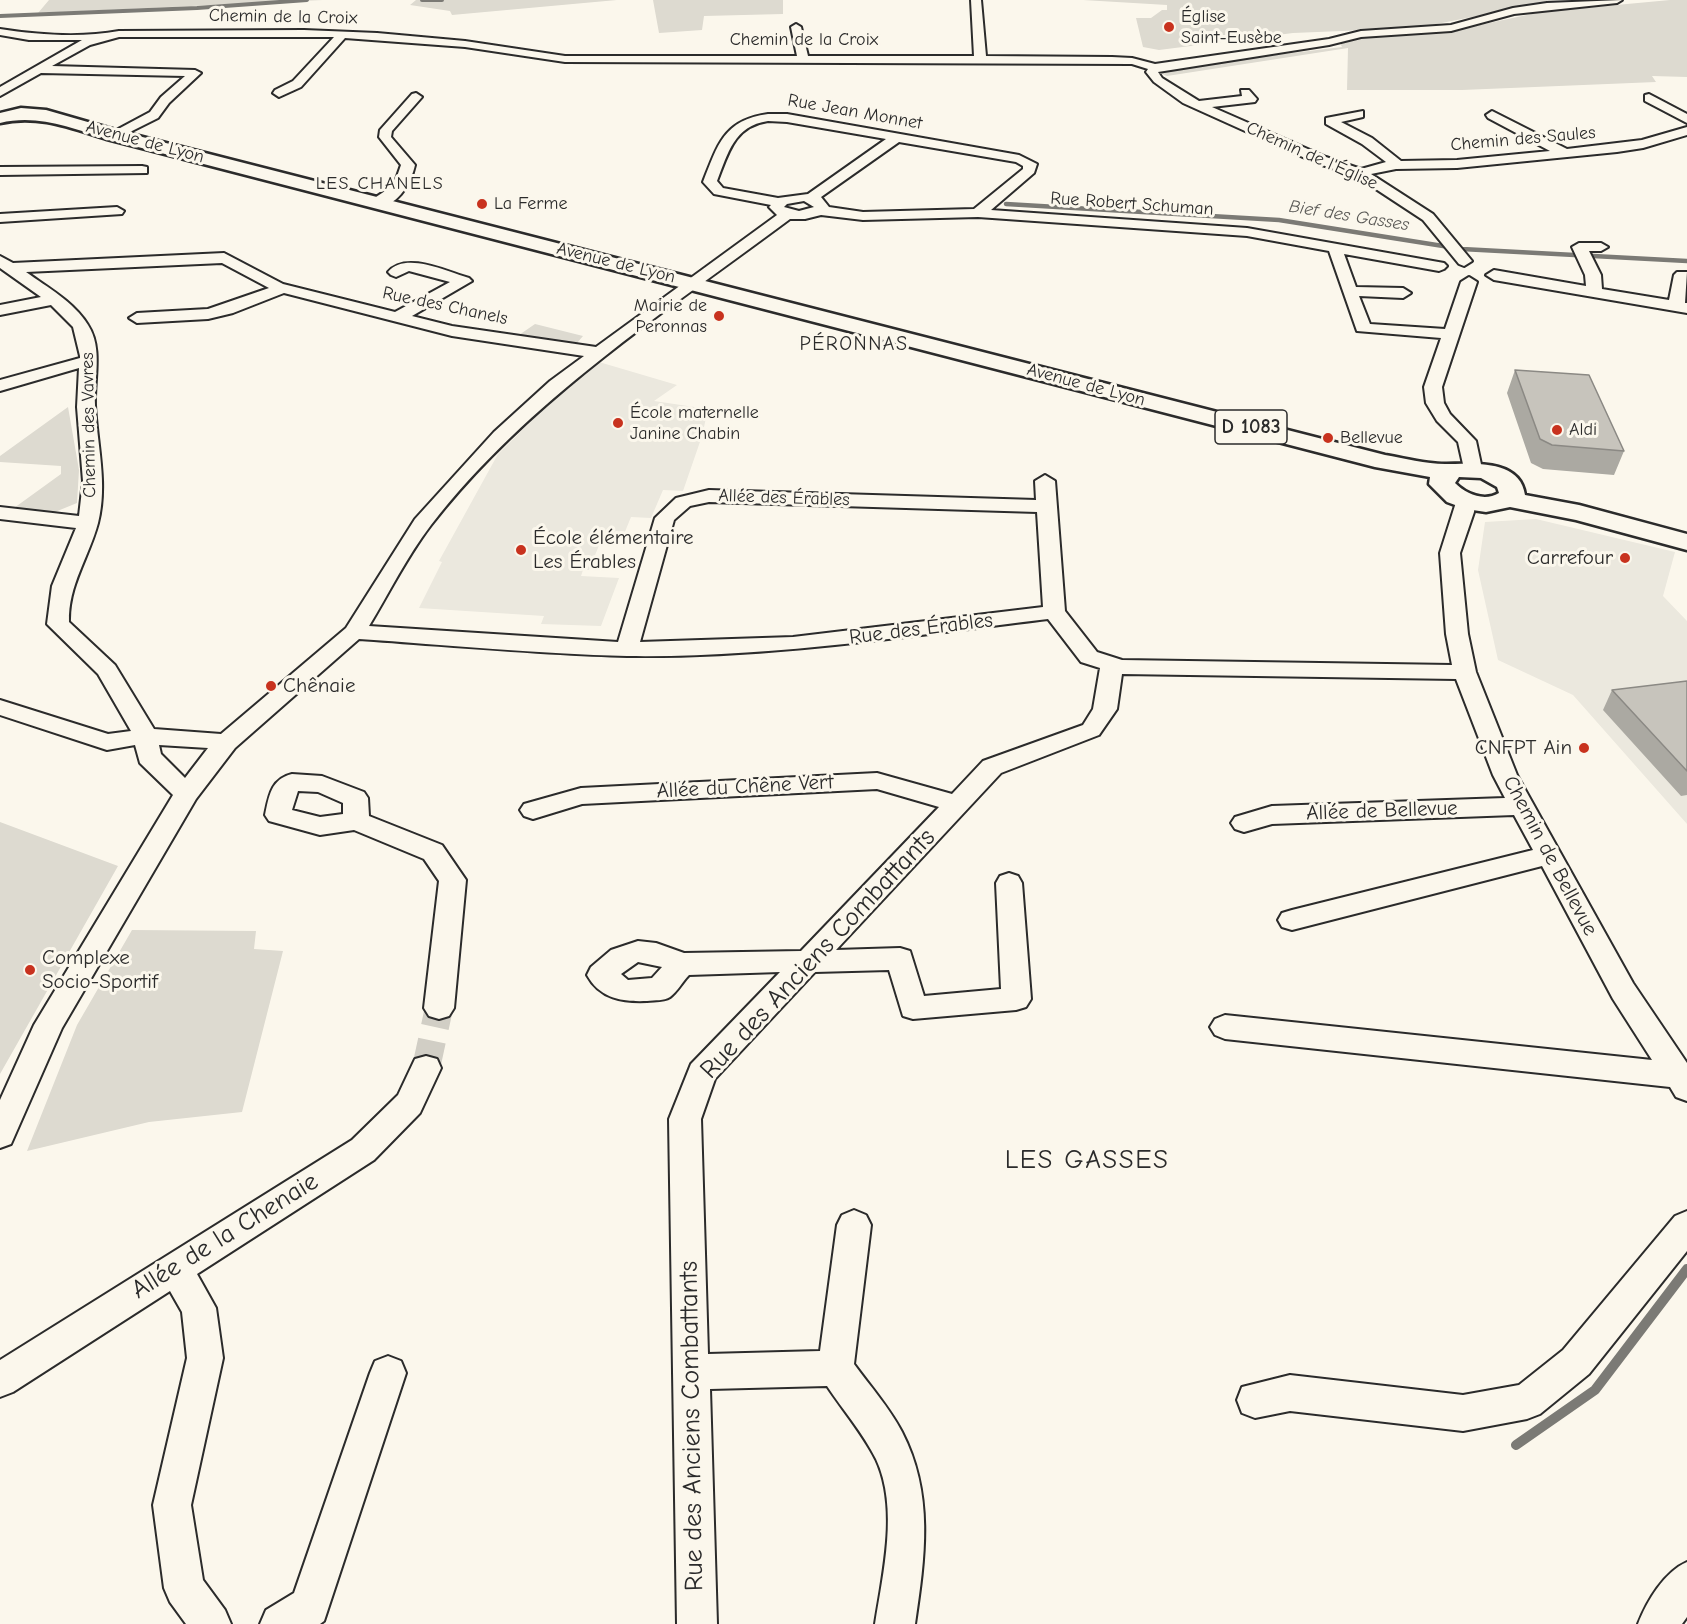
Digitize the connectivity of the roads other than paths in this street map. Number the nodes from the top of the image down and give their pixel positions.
1 (976, 0) edge
2 (1617, 0) edge
3 (796, 27) dead end
4 (0, 32) edge
5 (342, 35) junction
6 (97, 37) junction
7 (803, 58) junction
8 (980, 58) junction
9 (1155, 67) junction
10 (38, 69) junction
11 (0, 92) edge
12 (279, 93) dead end
13 (1245, 93) dead end
14 (416, 97) dead end
15 (1649, 98) dead end
16 (1197, 104) junction
17 (0, 110) edge
18 (1359, 114) dead end
19 (1492, 115) dead end
20 (1687, 119) edge
21 (1687, 131) edge
22 (113, 135) junction
23 (896, 138) junction
24 (1564, 153) junction
25 (1398, 165) junction
26 (142, 170) dead end
27 (0, 171) edge
28 (1361, 173) junction
29 (378, 202) junction
30 (815, 204) junction
31 (783, 208) junction
32 (117, 211) dead end
33 (978, 213) junction
34 (0, 218) edge
35 (1337, 247) junction
36 (1600, 247) dead end
37 (1457, 252) junction
38 (5, 265) edge
39 (1440, 266) junction
40 (396, 272) dead end
41 (1494, 275) junction
42 (1682, 275) dead end
43 (1469, 282) junction
44 (692, 283) junction
45 (284, 288) junction
46 (1349, 291) junction
47 (1594, 291) junction
48 (1403, 293) dead end
49 (52, 300) junction
50 (1682, 307) edge
51 (0, 310) edge
52 (398, 317) junction
53 (136, 318) dead end
54 (1453, 334) junction
55 (599, 352) junction
56 (88, 361) junction
57 (0, 386) edge
58 (1454, 474) junction
59 (1045, 481) dead end
60 (1510, 493) junction
61 (1465, 500) junction
62 (1047, 506) junction
63 (6, 519) edge
64 (88, 523) junction
65 (1687, 542) edge
66 (1054, 612) junction
67 (354, 632) junction
68 (627, 649) junction
69 (1112, 665) junction
70 (1465, 672) junction
71 (0, 707) edge
72 (146, 736) junction
73 (226, 742) junction
74 (186, 794) junction
75 (957, 804) junction
76 (1522, 806) junction
77 (533, 810) dead end
78 (356, 821) dead end
79 (1244, 823) dead end
80 (1549, 855) junction
81 (1009, 884) dead end
82 (1292, 920) dead end
83 (807, 962) junction
84 (681, 964) dead end
85 (439, 1008) tunnel mouth
86 (1225, 1027) dead end
87 (426, 1068) tunnel mouth
88 (1682, 1082) edge
89 (0, 1136) edge
90 (854, 1225) dead end
91 (1687, 1226) edge
92 (174, 1268) junction
93 (836, 1368) junction
94 (691, 1372) junction
95 (388, 1373) dead end
96 (0, 1380) edge
97 (1256, 1400) dead end
98 (1687, 1582) edge
99 (211, 1624) edge
100 (280, 1624) edge
101 (697, 1624) edge
102 (895, 1624) edge
103 (1658, 1624) edge

1 - 8 street
2 - 9 street, Chemin de la Croix
3 - 7 street
4 - 6 street
5 - 6 street, Chemin de la Croix
5 - 7 street, Chemin de la Croix
5 - 12 street
6 - 10 street, Chemin de la Croix
7 - 8 street, Chemin de la Croix
8 - 9 street, Chemin de la Croix
9 - 16 street, Chemin de l'Église
10 - 11 street, Chemin de la Croix
10 - 22 street
13 - 16 street
14 - 29 street
15 - 20 street
16 - 28 street, Chemin de l'Église
17 - 22 main road, Avenue de Lyon / D 1083
18 - 25 street
19 - 24 street
21 - 24 street, Chemin des Saules
22 - 29 main road, Avenue de Lyon / D 1083
23 - 30 street
23 - 31 street, Rue Jean Monnet
23 - 33 street, Rue Jean Monnet
24 - 25 street, Chemin des Saules
25 - 28 street, Chemin des Saules
26 - 27 street
28 - 37 street, Chemin de l'Église
29 - 44 main road, Avenue de Lyon / D 1083
30 - 31 street
30 - 33 street, Rue Robert Schuman
31 - 44 street
32 - 34 street
33 - 35 street, Rue Robert Schuman
35 - 39 street, Rue Robert Schuman
35 - 46 street
36 - 47 street
37 - 39 street
37 - 41 street
38 - 45 street, Rue des Chanels
38 - 49 street, Chemin des Vavres
39 - 43 street
40 - 52 street
41 - 43 street
41 - 47 street
42 - 50 street
43 - 54 street
44 - 55 street
44 - 58 main road, Avenue de Lyon / D 1083
45 - 52 street, Rue des Chanels
45 - 53 street
46 - 48 street
46 - 54 street
47 - 50 street
49 - 51 street
49 - 56 street, Chemin des Vavres
52 - 55 street, Rue des Chanels
54 - 58 street
55 - 67 street
56 - 57 street
56 - 64 street, Chemin des Vavres
58 - 60 main road, Avenue de Lyon
58 - 61 main road
59 - 62 street
60 - 61 main road
60 - 65 main road
61 - 70 street, Chemin de Bellevue
62 - 66 street
62 - 68 street, Allée des Érables
63 - 64 street
64 - 72 street, Chemin des Vavres
66 - 68 street, Rue des Érables
66 - 69 street
67 - 68 street, Rue des Érables
67 - 73 street
69 - 70 street
69 - 75 street, Rue des Anciens Combattants
70 - 76 street, Chemin de Bellevue
71 - 72 street
72 - 73 street
72 - 74 street, Chemin des Vavres
73 - 74 street
74 - 89 street
75 - 77 street, Allée du Chêne Vert
75 - 83 street, Rue des Anciens Combattants
76 - 79 street, Allée de Bellevue
76 - 80 street, Chemin de Bellevue
78 - 85 street
80 - 82 street
80 - 88 street, Chemin de Bellevue
81 - 83 street
83 - 84 street
83 - 94 street, Rue des Anciens Combattants
86 - 88 street
87 - 92 street, Allée de la Chenaie
90 - 93 street
91 - 97 street
92 - 96 street, Allée de la Chenaie
92 - 99 street
93 - 94 street
93 - 102 street
94 - 101 street, Rue des Anciens Combattants
95 - 100 street
98 - 103 street

